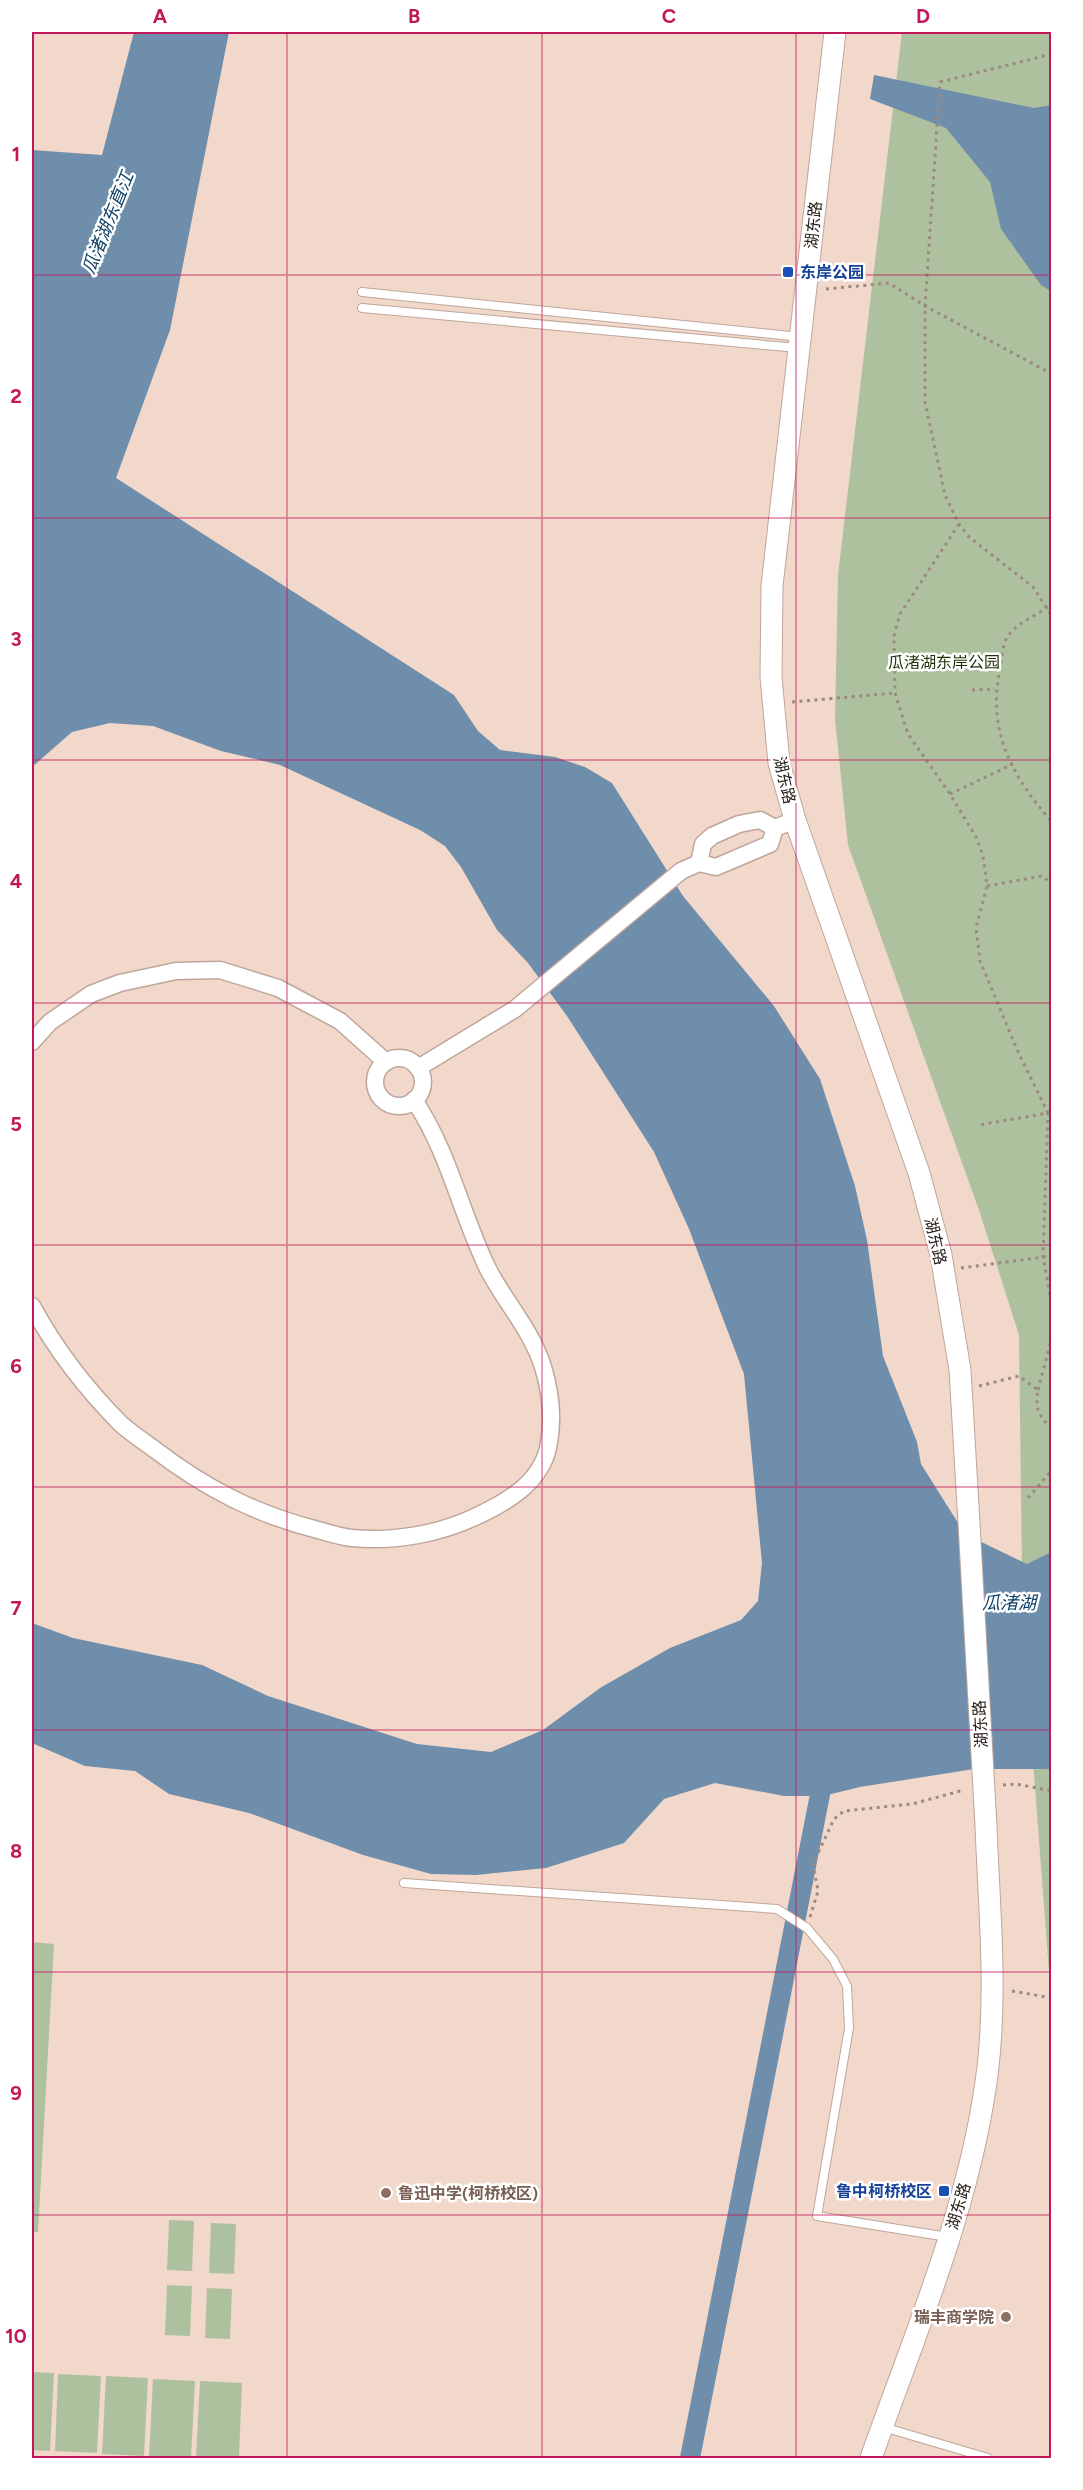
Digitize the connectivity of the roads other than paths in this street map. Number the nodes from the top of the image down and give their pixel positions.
1 (835, 32) edge
2 (362, 292) dead end
3 (362, 308) dead end
4 (799, 343) junction
5 (785, 824) junction
6 (699, 862) junction
7 (32, 1042) edge
8 (386, 1062) junction
9 (418, 1068) junction
10 (414, 1100) junction
11 (32, 1306) edge
12 (404, 1883) dead end
13 (948, 2237) junction
14 (882, 2427) junction
15 (871, 2458) edge
16 (988, 2458) edge

1 - 4 street, 湖东路
2 - 4 lane
3 - 4 lane
4 - 5 street, 湖东路
5 - 6 street
5 - 6 street
5 - 13 street, 湖东路, bridge
6 - 9 street
7 - 8 street
8 - 9 street
8 - 10 street
9 - 10 street
10 - 11 street
12 - 13 lane
13 - 14 street, 湖东路
14 - 15 street, 湖东路
14 - 16 lane

